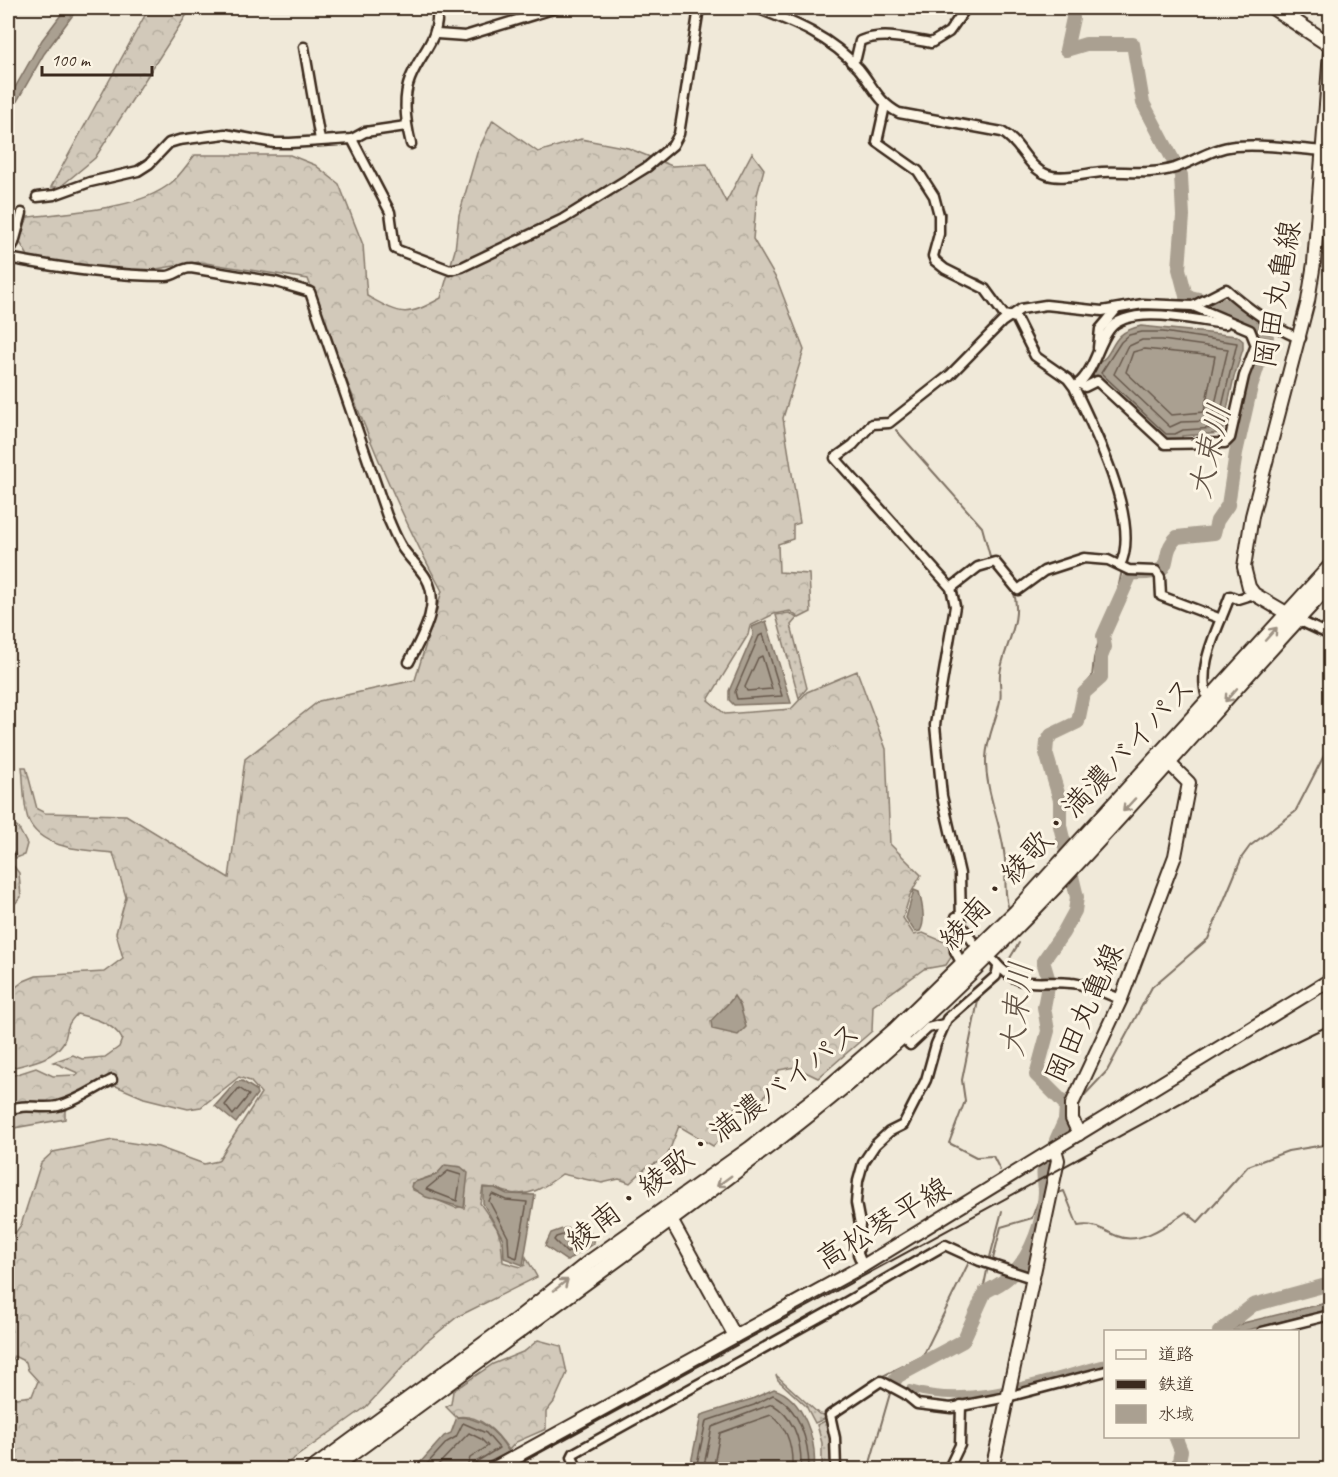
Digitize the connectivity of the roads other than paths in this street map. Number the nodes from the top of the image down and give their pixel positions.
1 (437, 8) edge
2 (556, 8) edge
3 (699, 8) edge
4 (756, 8) edge
5 (784, 8) edge
6 (966, 8) edge
7 (1274, 8) edge
8 (784, 18) junction
9 (437, 34) junction
10 (1330, 45) edge
11 (304, 47) dead end
12 (1330, 52) edge
13 (851, 62) junction
14 (888, 107) junction
15 (406, 126) junction
16 (352, 139) junction
17 (320, 140) junction
18 (411, 144) dead end
19 (1321, 151) junction
20 (37, 197) dead end
21 (22, 213) dead end
22 (8, 253) edge
23 (8, 258) edge
24 (1195, 304) junction
25 (1116, 309) junction
26 (1011, 314) junction
27 (1231, 323) junction
28 (1301, 338) junction
29 (1098, 352) junction
30 (1079, 384) junction
31 (1122, 566) junction
32 (1330, 567) edge
33 (1330, 584) edge
34 (951, 588) junction
35 (1254, 594) junction
36 (1293, 617) junction
37 (1221, 619) junction
38 (1330, 635) edge
39 (409, 662) dead end
40 (1208, 700) junction
41 (1165, 759) junction
42 (1061, 870) junction
43 (960, 908) junction
44 (973, 942) dead end
45 (963, 966) junction
46 (1330, 980) edge
47 (1121, 999) junction
48 (944, 1024) junction
49 (902, 1037) junction
50 (112, 1080) dead end
51 (8, 1111) edge
52 (1078, 1134) junction
53 (1055, 1149) junction
54 (668, 1214) junction
55 (863, 1266) junction
56 (1032, 1278) junction
57 (1330, 1315) edge
58 (1270, 1330) edge
59 (735, 1336) junction
60 (1104, 1371) edge
61 (1008, 1390) junction
62 (961, 1405) junction
63 (518, 1464) edge
64 (312, 1470) edge
65 (329, 1470) edge
66 (491, 1470) edge
67 (578, 1470) edge
68 (836, 1470) edge
69 (948, 1470) edge
70 (992, 1470) edge

1 - 9 street
2 - 9 street
3 - 16 street
4 - 8 street
5 - 8 street
6 - 13 street
7 - 10 main road
8 - 13 street
9 - 15 street
11 - 17 street
12 - 19 main road, 岡田丸亀線
13 - 14 street
14 - 19 street
14 - 26 street
15 - 16 street
15 - 18 street
16 - 17 street
17 - 20 street
19 - 28 main road, 岡田丸亀線
21 - 22 street
23 - 39 street
24 - 25 street
24 - 27 street
24 - 28 street
25 - 26 street
25 - 29 street
26 - 30 street
26 - 34 street
27 - 29 street
27 - 30 street
28 - 35 main road, 岡田丸亀線
29 - 30 street
30 - 31 street
31 - 34 street
31 - 37 street
32 - 36 main road, 綾南・綾歌・満濃バイパス
33 - 36 main road, 綾南・綾歌・満濃バイパス
34 - 43 street
35 - 36 main road
35 - 37 street
36 - 38 street
40 -> 36 main road, 綾南・綾歌・満濃バイパス
36 -> 41 main road, 綾南・綾歌・満濃バイパス
37 - 40 street
40 - 41 main road, 綾南・綾歌・満濃バイパス
41 - 42 main road, 綾南・綾歌・満濃バイパス
41 - 47 main road, 岡田丸亀線
42 - 45 main road, 綾南・綾歌・満濃バイパス
42 - 49 main road, 綾南・綾歌・満濃バイパス
43 - 44 street
43 - 45 street
45 - 54 main road, 綾南・綾歌・満濃バイパス
46 - 52 main road
47 - 48 street
47 - 52 main road, 岡田丸亀線
48 - 49 street
48 - 55 street
49 -> 54 main road, 綾南・綾歌・満濃バイパス
50 - 51 street
52 - 53 main road
53 - 55 main road, 高松琴平線
53 - 56 main road
54 - 59 main road
64 -> 54 main road, 綾南・綾歌・満濃バイパス
54 - 65 main road, 綾南・綾歌・満濃バイパス
55 - 59 main road, 高松琴平線
56 - 61 main road
56 - 67 street
57 - 58 street
59 - 63 main road, 高松琴平線
60 - 61 street
61 - 62 street
61 - 70 main road
62 - 68 street
62 - 69 street
63 - 66 main road, 高松琴平線

